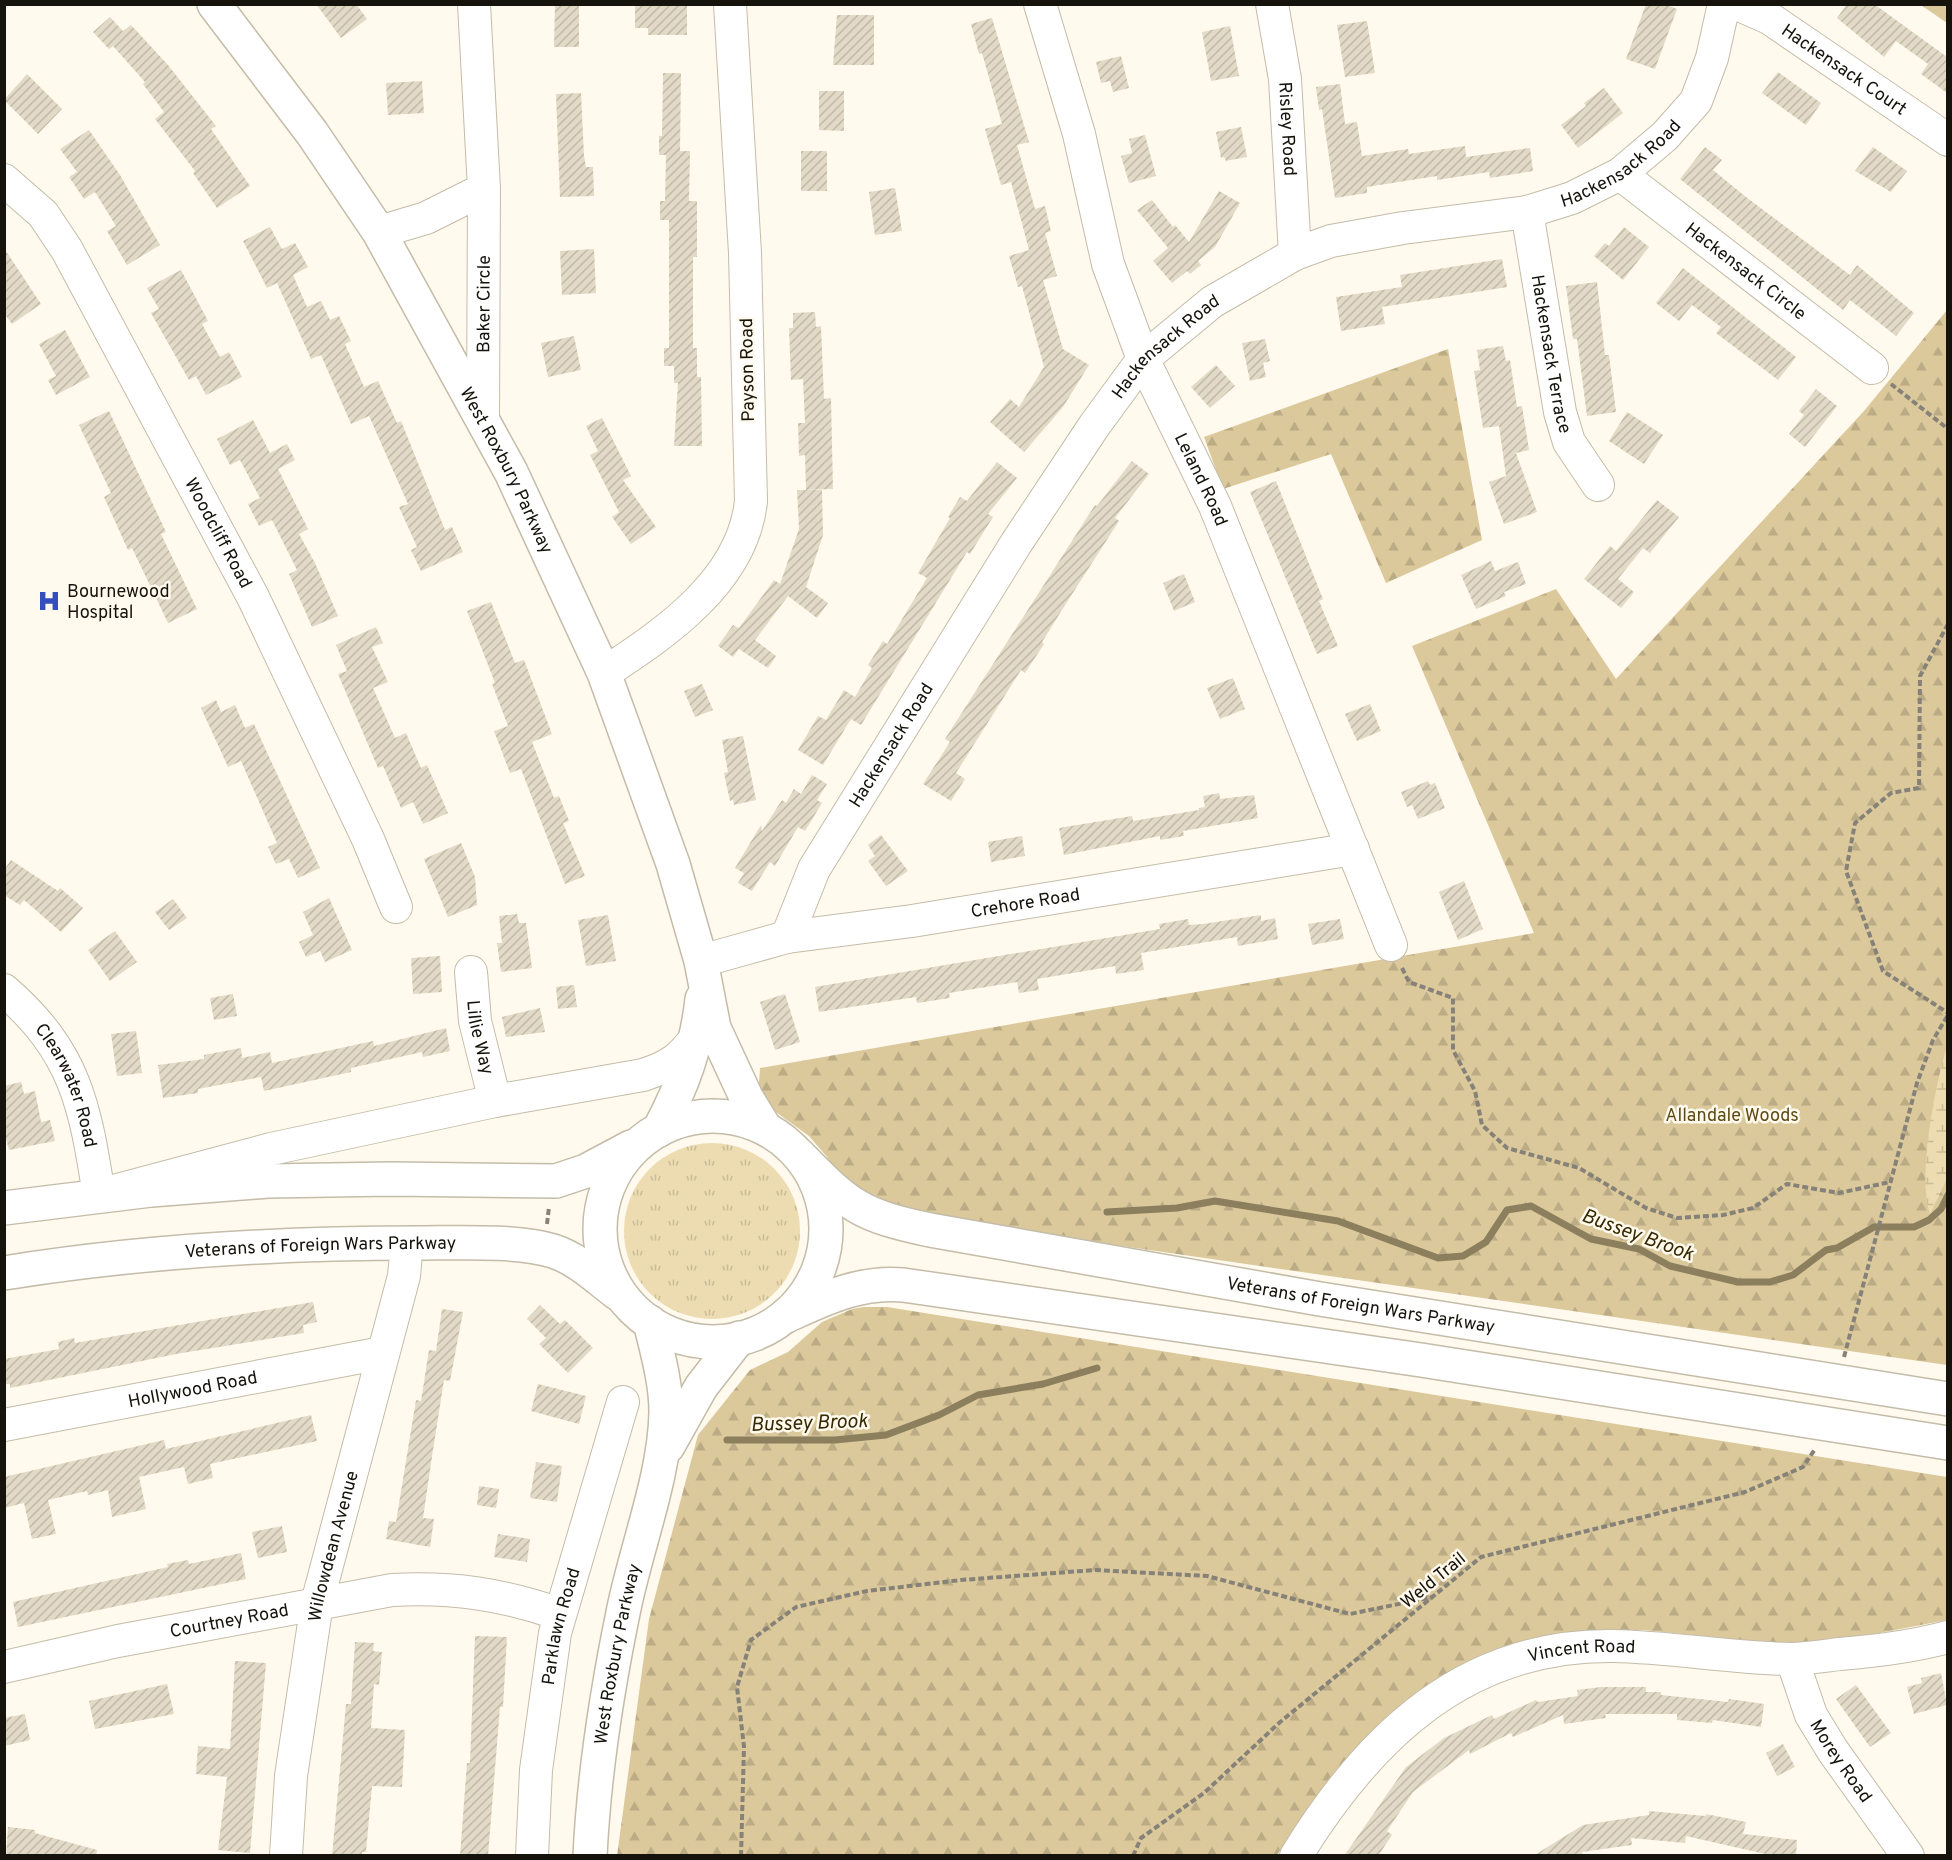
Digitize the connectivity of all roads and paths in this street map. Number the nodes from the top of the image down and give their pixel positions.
1 (214, 4) edge
2 (474, 4) edge
3 (730, 4) edge
4 (1040, 4) edge
5 (1272, 4) edge
6 (1724, 4) edge
7 (1737, 4) edge
8 (1947, 140) edge
9 (1620, 174) junction
10 (4, 180) edge
11 (484, 189) junction
12 (1527, 212) junction
13 (379, 232) junction
14 (1295, 254) junction
15 (1143, 359) junction
16 (1872, 368) joint
17 (483, 418) junction
18 (1947, 429) edge
19 (1598, 485) dead end
20 (1947, 624) edge
21 (604, 673) junction
22 (1353, 849) junction
23 (396, 907) dead end
24 (787, 937) junction
25 (1391, 945) joint
26 (702, 971) junction
27 (471, 972) dead end
28 (4, 990) edge
29 (1947, 1014) edge
30 (698, 1035) junction
31 (495, 1101) junction
32 (765, 1128) junction
33 (650, 1136) junction
34 (799, 1155) junction
35 (1890, 1182) junction
36 (99, 1195) junction
37 (549, 1205) dead end
38 (4, 1208) edge
39 (545, 1233) dead end
40 (407, 1243) junction
41 (4, 1273) edge
42 (624, 1298) junction
43 (784, 1317) junction
44 (650, 1322) junction
45 (739, 1338) junction
46 (382, 1353) junction
47 (1844, 1359) dead end
48 (1947, 1400) edge
49 (623, 1402) dead end
50 (4, 1425) edge
51 (1947, 1443) edge
52 (1815, 1448) dead end
53 (662, 1455) junction
54 (1433, 1597) junction
55 (317, 1603) junction
56 (559, 1614) junction
57 (1947, 1637) edge
58 (1792, 1659) junction
59 (4, 1667) edge
60 (286, 1856) edge
61 (532, 1856) edge
62 (590, 1856) edge
63 (741, 1856) edge
64 (1133, 1856) edge
65 (1296, 1856) edge
66 (1908, 1856) edge

1 - 13 main road, West Roxbury Parkway
2 - 11 street, Baker Circle
3 - 21 street, Payson Road
4 - 15 street, Leland Road
5 - 14 street, Risley Road
6 - 9 street, Hackensack Road
7 - 8 street, Hackensack Court
9 - 12 street, Hackensack Road
9 - 16 street, Hackensack Circle
10 - 23 street, Woodcliff Road
11 - 13 street
11 - 17 street, Baker Circle
12 - 14 street, Hackensack Road
12 - 19 street, Hackensack Terrace
13 - 17 main road, West Roxbury Parkway
14 - 15 street, Hackensack Road
15 - 22 street, Leland Road
15 - 24 street, Hackensack Road
16 - 18 path
17 - 21 main road, West Roxbury Parkway
20 - 29 path
21 - 26 main road, West Roxbury Parkway
22 - 24 street, Crehore Road
22 - 25 street, Leland Road
24 - 26 street, Crehore Road
25 - 35 path
26 - 30 main road, West Roxbury Parkway
26 - 32 main road, West Roxbury Parkway
27 - 31 street, Lillie Way
28 - 36 street, Clearwater Road
29 - 35 path
30 - 31 street
30 - 33 main road, West Roxbury Parkway
31 - 36 street
32 - 33 main road
32 - 34 main road
33 - 36 main road
33 - 42 main road
34 - 43 main road
34 - 48 main road, Veterans of Foreign Wars Parkway
35 - 47 path
36 - 38 main road
37 - 39 path
40 - 41 main road, Veterans of Foreign Wars Parkway
40 - 42 main road, Veterans of Foreign Wars Parkway
40 - 46 street, Willowdean Avenue
42 - 44 main road
43 - 45 main road
43 - 51 main road
44 - 45 main road
44 - 53 main road, West Roxbury Parkway
45 - 53 main road, West Roxbury Parkway
46 - 50 street, Hollywood Road
46 - 55 street, Willowdean Avenue
49 - 56 street, Parklawn Road
52 - 54 path, Weld Trail
53 - 62 main road, West Roxbury Parkway
54 - 63 path
54 - 64 path, Weld Trail
55 - 56 street, Courtney Road
55 - 59 street, Courtney Road
55 - 60 street, Willowdean Avenue
56 - 61 street, Parklawn Road
57 - 58 street, Vincent Road
58 - 65 street, Vincent Road
58 - 66 street, Morey Road

